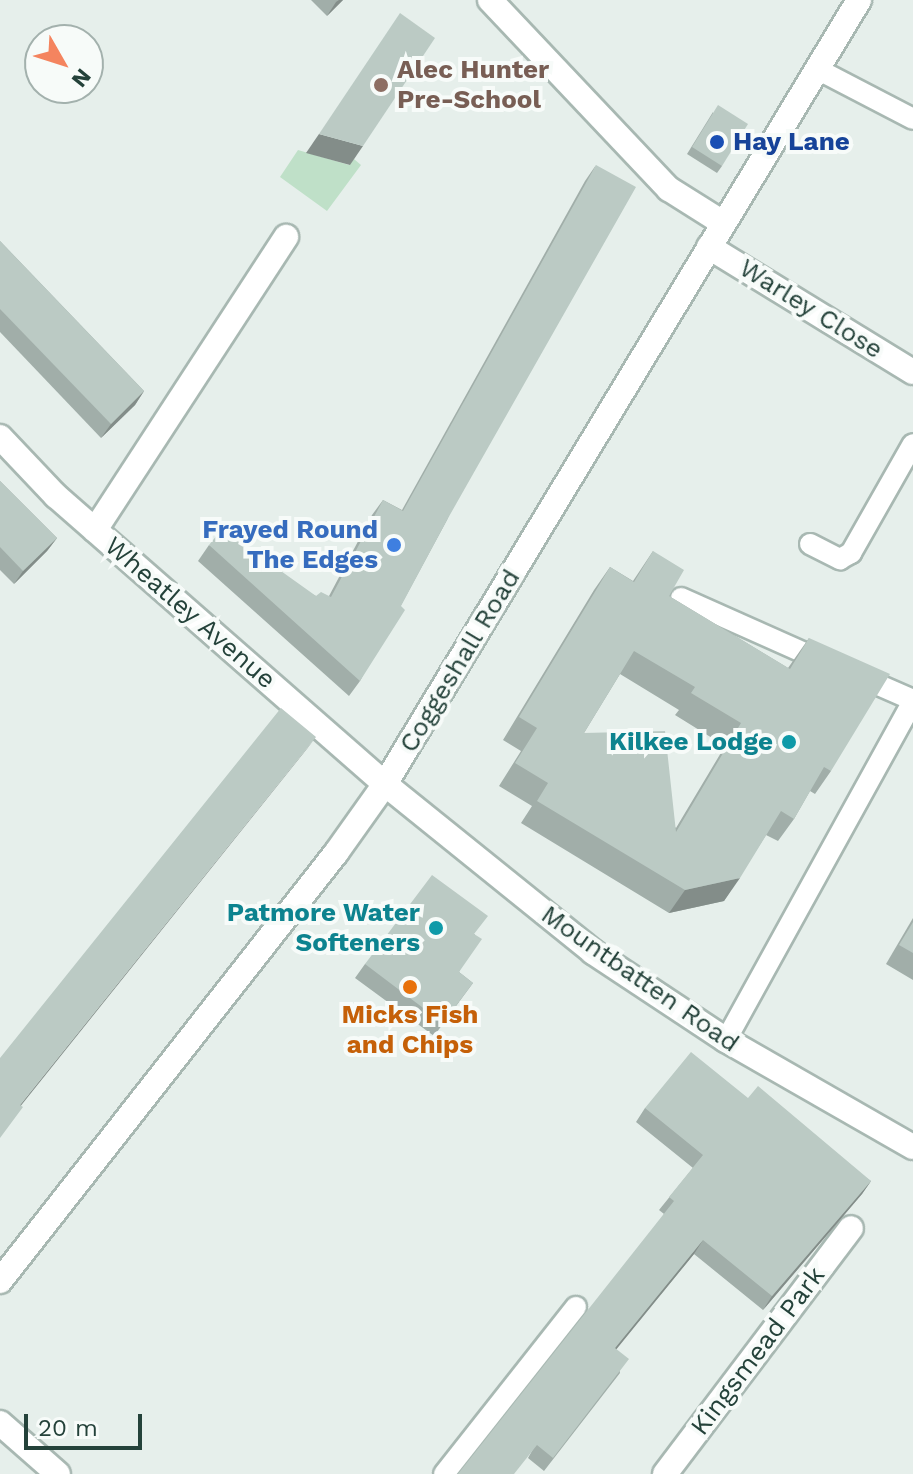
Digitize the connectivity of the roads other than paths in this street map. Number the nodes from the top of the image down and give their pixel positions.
1 (490, 0) edge
2 (859, 0) edge
3 (817, 69) junction
4 (913, 119) edge
5 (723, 223) junction
6 (286, 237) dead end
7 (709, 247) junction
8 (913, 372) edge
9 (0, 437) edge
10 (913, 444) edge
11 (95, 530) junction
12 (810, 544) dead end
13 (681, 598) edge
14 (913, 701) edge
15 (385, 784) junction
16 (726, 1040) junction
17 (913, 1147) edge
18 (851, 1228) edge
19 (0, 1281) edge
20 (576, 1307) dead end
21 (0, 1423) edge
22 (58, 1474) edge
23 (444, 1474) edge
24 (665, 1474) edge

1 - 5 street
2 - 3 street, Coggeshall Road
3 - 4 lane
3 - 5 street, Coggeshall Road
5 - 7 street, Coggeshall Road
6 - 11 street
7 - 8 street, Warley Close
7 - 15 street, Coggeshall Road
9 - 11 street, Wheatley Avenue
10 - 12 lane
11 - 15 street, Wheatley Avenue
13 - 14 lane
14 - 16 lane
15 - 16 street, Mountbatten Road
15 - 19 street, Coggeshall Road
16 - 17 street, Mountbatten Road
18 - 24 street, Kingsmead Park
20 - 23 lane
21 - 22 street

